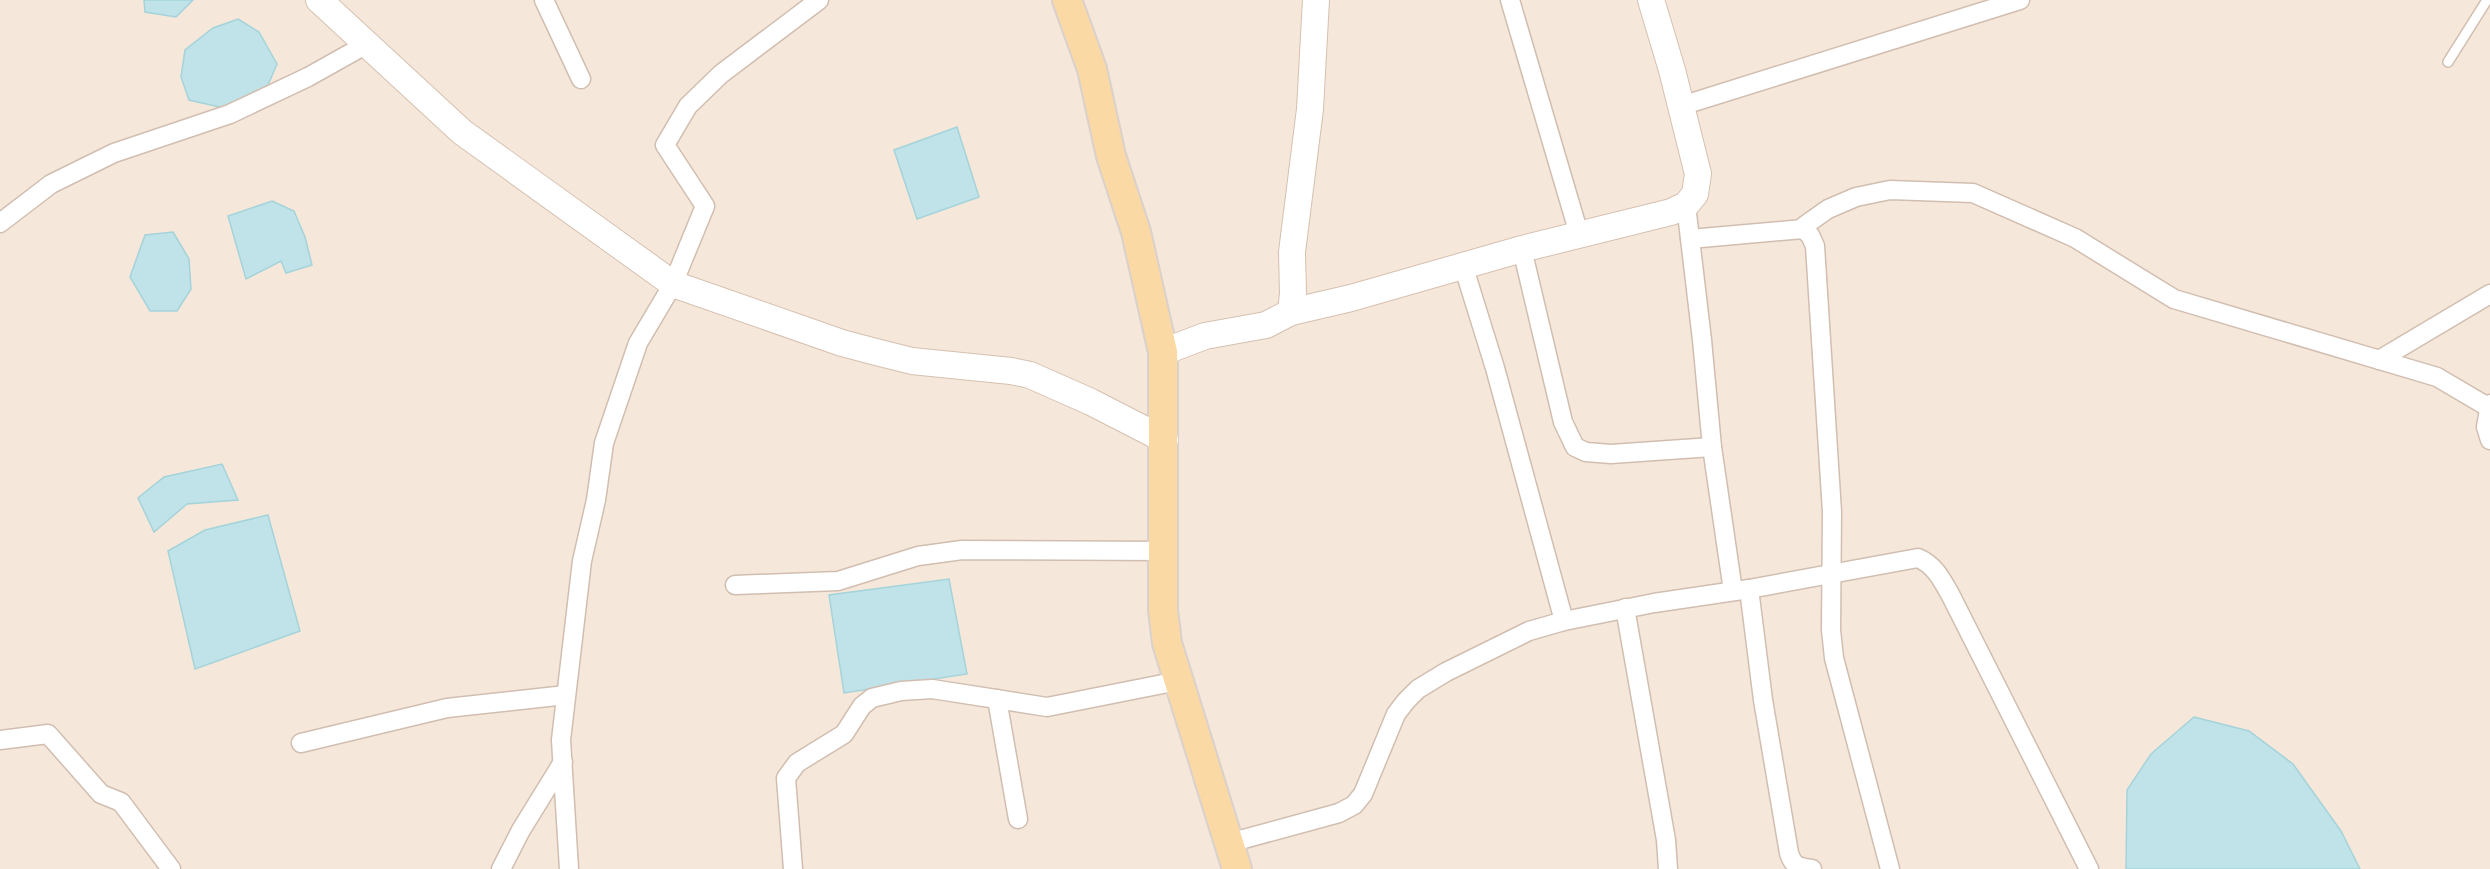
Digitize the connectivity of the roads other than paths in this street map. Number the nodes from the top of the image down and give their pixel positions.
1 (319, 0) edge
2 (544, 0) edge
3 (819, 0) edge
4 (1067, 0) edge
5 (1316, 0) edge
6 (1510, 0) edge
7 (1652, 0) edge
8 (2020, 0) edge
9 (2487, 0) edge
10 (367, 44) junction
11 (2448, 62) dead end
12 (581, 79) dead end
13 (1681, 106) junction
14 (1686, 205) junction
15 (0, 223) edge
16 (1803, 230) junction
17 (1579, 234) junction
18 (1690, 239) junction
19 (1522, 249) junction
20 (1463, 265) junction
21 (673, 284) junction
22 (2490, 294) edge
23 (1291, 312) junction
24 (1163, 352) junction
25 (2379, 360) junction
26 (2489, 406) edge
27 (1165, 440) junction
28 (2490, 440) edge
29 (1712, 447) junction
30 (1163, 551) junction
31 (1831, 573) junction
32 (735, 585) dead end
33 (1741, 590) junction
34 (1625, 608) junction
35 (1564, 621) junction
36 (1178, 681) junction
37 (566, 695) junction
38 (997, 699) junction
39 (0, 740) edge
40 (301, 743) dead end
41 (562, 762) junction
42 (1018, 819) dead end
43 (1233, 856) edge
44 (171, 869) edge
45 (501, 869) edge
46 (569, 869) edge
47 (792, 869) edge
48 (1668, 869) edge
49 (1812, 869) edge
50 (1890, 869) edge
51 (2089, 869) edge

1 - 10 street
2 - 12 street
3 - 21 street
4 - 24 main road
5 - 23 street
6 - 17 street
7 - 13 street
8 - 13 street
9 - 11 lane
10 - 15 street
10 - 21 street
13 - 14 street
14 - 17 street
14 - 18 street
16 - 18 street
16 - 25 street
16 - 31 street
17 - 19 street
18 - 29 street
19 - 20 street
19 - 29 street
20 - 23 street
20 - 35 street
21 - 27 street
21 - 37 street
22 - 25 street
23 - 24 street
24 - 27 main road
25 - 26 street
26 - 28 street
27 - 30 main road
29 - 33 street
30 - 32 street
30 - 36 main road
31 - 33 street
31 - 50 street
31 - 51 street
33 - 34 street
33 - 49 street
34 - 35 street
34 - 48 street
35 - 43 street
36 - 38 street
36 - 43 main road
37 - 40 street
37 - 41 street
38 - 42 street
38 - 47 street
39 - 44 street
41 - 45 street
41 - 46 street

